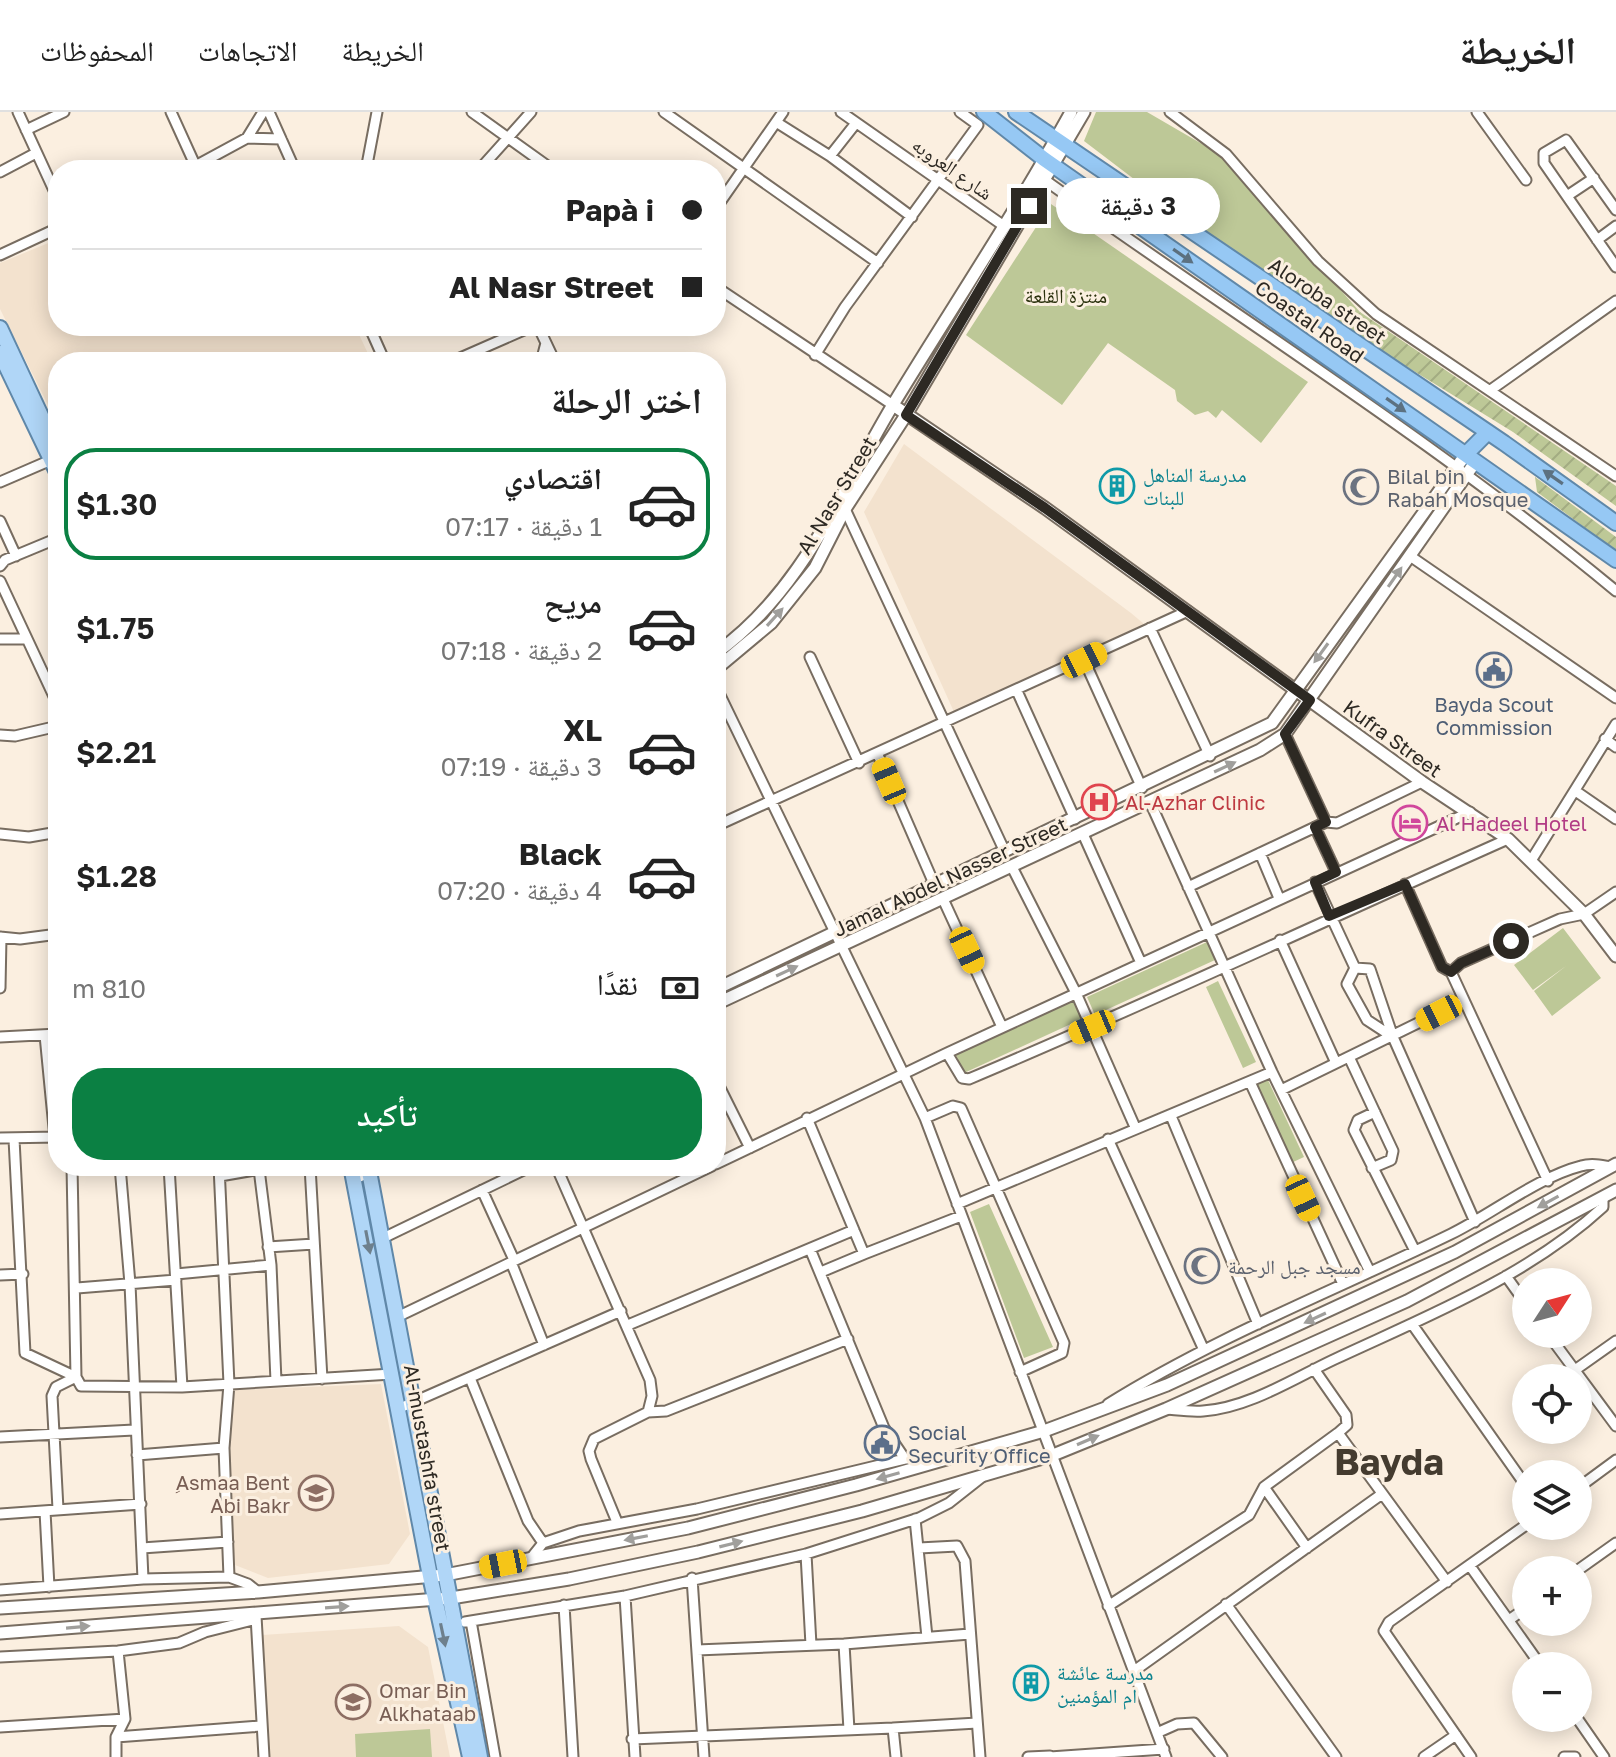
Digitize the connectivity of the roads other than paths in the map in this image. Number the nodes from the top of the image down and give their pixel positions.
1 (18, 112) edge
2 (64, 112) edge
3 (171, 112) edge
4 (263, 112) edge
5 (269, 112) edge
6 (377, 112) edge
7 (472, 112) edge
8 (531, 112) edge
9 (664, 112) edge
10 (783, 112) edge
11 (841, 112) edge
12 (960, 112) edge
13 (984, 112) edge
14 (1016, 112) edge
15 (1071, 112) edge
16 (1084, 112) edge
17 (1170, 112) edge
18 (1477, 112) edge
19 (776, 122) junction
20 (856, 123) junction
21 (26, 130) junction
22 (247, 138) junction
23 (509, 138) junction
24 (281, 139) junction
25 (1060, 143) junction
26 (36, 153) junction
27 (830, 156) junction
28 (189, 160) edge
29 (207, 160) edge
30 (290, 160) edge
31 (368, 160) edge
32 (488, 160) edge
33 (539, 160) edge
34 (1049, 162) junction
35 (743, 168) junction
36 (0, 172) edge
37 (1040, 177) junction
38 (48, 178) edge
39 (1594, 178) junction
40 (939, 180) junction
41 (1526, 180) dead end
42 (726, 193) edge
43 (1567, 196) junction
44 (1616, 210) edge
45 (912, 217) junction
46 (1004, 226) junction
47 (1616, 226) edge
48 (48, 233) edge
49 (1597, 240) junction
50 (0, 255) edge
51 (878, 263) junction
52 (1616, 267) edge
53 (726, 294) edge
54 (1616, 301) edge
55 (0, 328) edge
56 (512, 336) edge
57 (541, 336) edge
58 (546, 343) junction
59 (474, 352) edge
60 (544, 352) edge
61 (550, 352) edge
62 (0, 353) edge
63 (815, 355) junction
64 (1492, 389) junction
65 (893, 405) junction
66 (906, 415) junction
67 (1488, 432) junction
68 (48, 442) edge
69 (48, 445) edge
70 (1471, 458) junction
71 (48, 459) edge
72 (1530, 461) junction
73 (1462, 471) junction
74 (1616, 476) edge
75 (0, 482) edge
76 (1512, 484) junction
77 (845, 509) junction
78 (0, 521) edge
79 (1616, 523) edge
80 (48, 542) edge
81 (16, 556) junction
82 (1410, 556) junction
83 (1616, 560) edge
84 (2, 562) edge
85 (0, 581) edge
86 (1616, 591) edge
87 (1188, 611) junction
88 (1150, 628) junction
89 (0, 639) edge
90 (25, 639) junction
91 (726, 645) edge
92 (810, 657) dead end
93 (1084, 660) junction
94 (726, 661) edge
95 (48, 685) edge
96 (1295, 689) junction
97 (1017, 691) junction
98 (1616, 698) edge
99 (1310, 700) junction
100 (726, 708) edge
101 (943, 722) junction
102 (1616, 724) edge
103 (48, 728) edge
104 (1285, 734) junction
105 (0, 735) edge
106 (1605, 739) junction
107 (1616, 747) edge
108 (878, 755) junction
109 (1210, 756) junction
110 (859, 763) junction
111 (1422, 782) junction
112 (1142, 788) junction
113 (1577, 792) junction
114 (1150, 802) junction
115 (772, 803) junction
116 (1470, 812) junction
117 (1075, 819) junction
118 (1616, 819) edge
119 (726, 822) edge
120 (1326, 822) junction
121 (1315, 827) junction
122 (0, 834) edge
123 (48, 834) edge
124 (1083, 834) junction
125 (1508, 839) junction
126 (1005, 852) junction
127 (1260, 853) junction
128 (1532, 859) junction
129 (1012, 867) junction
130 (1336, 872) junction
131 (1315, 882) junction
132 (1405, 884) junction
133 (935, 886) junction
134 (1188, 887) junction
135 (1616, 892) edge
136 (1279, 898) junction
137 (943, 899) junction
138 (1584, 914) junction
139 (1329, 916) junction
140 (1209, 933) junction
141 (833, 934) junction
142 (48, 935) edge
143 (1, 937) edge
144 (1280, 940) junction
145 (839, 946) junction
146 (1616, 956) edge
147 (1141, 963) junction
148 (1227, 968) junction
149 (1355, 968) junction
150 (1451, 972) junction
151 (726, 984) edge
152 (0, 988) edge
153 (1076, 993) junction
154 (726, 999) edge
155 (1463, 1001) junction
156 (1002, 1027) junction
157 (1092, 1027) junction
158 (45, 1035) junction
159 (48, 1035) edge
160 (0, 1037) edge
161 (1393, 1037) junction
162 (947, 1053) junction
163 (1349, 1057) junction
164 (48, 1063) edge
165 (1336, 1063) junction
166 (1272, 1072) junction
167 (902, 1074) junction
168 (1250, 1082) junction
169 (1281, 1090) junction
170 (726, 1100) edge
171 (1375, 1112) junction
172 (1171, 1116) junction
173 (807, 1118) junction
174 (925, 1118) junction
175 (1135, 1127) junction
176 (48, 1137) edge
177 (0, 1138) edge
178 (14, 1139) junction
179 (1108, 1139) junction
180 (750, 1148) junction
181 (726, 1159) edge
182 (1613, 1166) edge
183 (1372, 1168) junction
184 (72, 1176) edge
185 (121, 1176) edge
186 (170, 1176) edge
187 (220, 1176) edge
188 (260, 1176) edge
189 (311, 1176) edge
190 (366, 1176) edge
191 (366, 1176) edge
192 (511, 1176) edge
193 (561, 1176) edge
194 (691, 1176) edge
195 (1548, 1181) junction
196 (997, 1188) junction
197 (482, 1190) junction
198 (1616, 1190) edge
199 (1603, 1197) junction
200 (957, 1204) junction
201 (961, 1216) junction
202 (1475, 1222) junction
203 (585, 1226) junction
204 (854, 1230) junction
205 (381, 1239) junction
206 (314, 1244) junction
207 (268, 1247) junction
208 (810, 1249) junction
209 (1415, 1251) junction
210 (864, 1254) junction
211 (512, 1261) junction
212 (271, 1265) junction
213 (224, 1269) junction
214 (821, 1272) junction
215 (1370, 1272) junction
216 (23, 1274) junction
217 (0, 1275) edge
218 (1506, 1276) junction
219 (176, 1277) junction
220 (130, 1284) junction
221 (1343, 1284) junction
222 (1512, 1284) edge
223 (77, 1288) junction
224 (621, 1311) junction
225 (391, 1320) junction
226 (1258, 1324) junction
227 (1412, 1324) junction
228 (628, 1325) junction
229 (848, 1339) junction
230 (1616, 1341) edge
231 (544, 1345) junction
232 (1203, 1348) junction
233 (1583, 1364) edge
234 (1314, 1369) junction
235 (1020, 1372) junction
236 (392, 1374) junction
237 (76, 1377) junction
238 (470, 1378) junction
239 (322, 1379) junction
240 (276, 1381) junction
241 (229, 1384) junction
242 (134, 1386) junction
243 (182, 1387) junction
244 (1592, 1393) edge
245 (406, 1406) junction
246 (1166, 1409) junction
247 (648, 1412) junction
248 (1091, 1414) junction
249 (1616, 1426) edge
250 (134, 1430) junction
251 (1044, 1431) junction
252 (1338, 1433) junction
253 (53, 1436) junction
254 (0, 1437) edge
255 (224, 1448) junction
256 (137, 1455) junction
257 (1053, 1455) junction
258 (905, 1459) junction
259 (949, 1459) junction
260 (1616, 1460) edge
261 (1512, 1466) edge
262 (985, 1474) junction
263 (1592, 1478) edge
264 (1264, 1487) junction
265 (1382, 1494) junction
266 (141, 1504) junction
267 (58, 1509) junction
268 (45, 1511) junction
269 (0, 1514) edge
270 (915, 1519) junction
271 (617, 1522) junction
272 (1512, 1535) edge
273 (228, 1542) junction
274 (543, 1543) junction
275 (1616, 1543) edge
276 (142, 1548) junction
277 (919, 1548) junction
278 (1307, 1548) junction
279 (806, 1554) junction
280 (531, 1558) junction
281 (1592, 1560) edge
282 (1470, 1566) junction
283 (445, 1575) junction
284 (430, 1576) junction
285 (229, 1577) junction
286 (692, 1578) junction
287 (143, 1579) junction
288 (1447, 1582) junction
289 (49, 1587) junction
290 (0, 1590) edge
291 (258, 1592) junction
292 (625, 1596) junction
293 (451, 1598) junction
294 (435, 1600) junction
295 (1226, 1604) junction
296 (564, 1605) junction
297 (1108, 1606) junction
298 (0, 1608) edge
299 (256, 1616) junction
300 (1512, 1618) edge
301 (1509, 1620) junction
302 (463, 1622) junction
303 (0, 1633) edge
304 (970, 1634) junction
305 (927, 1637) junction
306 (844, 1644) junction
307 (811, 1645) junction
308 (697, 1650) junction
309 (118, 1651) junction
310 (1531, 1652) edge
311 (0, 1657) edge
312 (1134, 1671) junction
313 (125, 1719) junction
314 (977, 1723) junction
315 (261, 1726) junction
316 (0, 1727) edge
317 (893, 1728) junction
318 (849, 1730) junction
319 (1159, 1732) junction
320 (1587, 1732) edge
321 (1456, 1735) junction
322 (703, 1736) junction
323 (116, 1737) junction
324 (632, 1739) junction
325 (1165, 1753) edge
326 (1333, 1753) edge
327 (1050, 1756) edge
328 (116, 1757) edge
329 (264, 1757) edge
330 (470, 1757) edge
331 (480, 1757) edge
332 (495, 1757) edge
333 (573, 1757) edge
334 (635, 1757) edge
335 (704, 1757) edge
336 (896, 1757) edge
337 (980, 1757) edge
338 (1028, 1757) edge
339 (1222, 1757) edge
340 (1320, 1757) edge
341 (1424, 1757) edge
342 (1471, 1757) edge
343 (1564, 1757) edge
344 (1575, 1757) edge
345 (1604, 1757) edge

1 - 21 street
2 - 21 street
3 - 28 street
4 - 22 street
5 - 24 street
6 - 31 street
7 - 23 street
8 - 23 street
9 - 35 street
10 - 19 street
11 - 20 street, شارع العروبه
12 - 40 street
13 - 34 highway, Coastal Road
14 - 25 highway, Aloroba street
15 - 25 street, Al Nasr Street
16 - 25 street, Al Nasr Street
17 - 64 street
18 - 41 street
19 - 27 street
19 - 35 street
20 - 27 street
20 - 40 street, شارع العروبه
21 - 26 street
22 - 24 street
22 - 29 street
23 - 32 street
23 - 33 street
24 - 30 street
25 - 34 street, Al Nasr Street
25 - 67 highway, Aloroba street
26 - 36 street
26 - 38 street
27 - 45 street
34 - 37 street, Al Nasr Street
34 -> 70 highway, Coastal Road
35 - 42 street
35 - 51 street
37 - 46 street, Al Nasr Street
37 - 66 street, Al Nasr Street
37 - 73 street
39 - 43 street
39 - 43 street
39 - 44 street
40 - 45 street
40 - 46 street, شارع العروبه
43 - 49 street
45 - 51 street
46 - 65 street, Al Nasr Street
47 - 49 street
48 - 50 street
49 - 52 street
51 - 63 street
53 - 63 street
54 - 64 street
55 - 68 main road
56 - 59 street
57 - 58 street
58 - 60 street
58 - 61 street
62 - 69 main road
63 - 65 street
64 - 74 street
65 - 66 street, Kufra Street
65 - 91 street, Al Nasr Street
66 - 77 street, Al Nasr Street
66 - 87 street, Kufra Street
67 - 70 highway
67 - 72 highway, Aloroba street
70 - 73 street
70 - 76 highway, Coastal Road
71 - 75 street
72 - 76 highway
79 -> 72 highway, Aloroba street
73 - 82 street, Jamal Abdel Nasser Street
73 - 86 street
73 -> 96 street
76 - 83 highway, Coastal Road
94 -> 77 street, Al Nasr Street
77 - 101 street
78 - 81 street
80 - 81 street
81 - 84 street
82 - 98 street
99 -> 82 street, Jamal Abdel Nasser Street
85 - 90 street
87 - 88 street
87 - 96 street, Kufra Street
88 - 93 street
88 - 109 street
89 - 90 street
90 - 95 street
92 - 110 street
93 - 97 street
93 - 112 street
96 - 99 street, Kufra Street
96 - 109 street
97 - 101 street
97 - 117 street
99 - 104 street, Jamal Abdel Nasser Street
99 - 111 street, Kufra Street
100 - 115 street
101 - 108 street
101 - 126 street
102 - 106 street
103 - 105 street
114 -> 104 street, Jamal Abdel Nasser Street
104 - 120 street
106 - 107 street
106 - 113 street
108 - 110 street
108 - 133 street
109 - 112 street
110 - 115 street
111 - 116 street, Kufra Street
111 - 120 street
112 - 117 street
113 - 118 street
113 - 128 street
114 - 124 street, Jamal Abdel Nasser Street
114 - 134 street
115 - 119 street
115 - 141 street
116 - 125 street, Kufra Street
116 - 130 street
117 - 126 street
120 - 121 street
121 - 127 street
121 - 130 street
122 - 123 street
124 - 129 street, Jamal Abdel Nasser Street
124 - 147 street
125 - 128 street, Kufra Street
125 - 132 street
126 - 133 street
127 - 134 street
127 - 136 street
128 - 138 street, Kufra Street
129 - 137 street, Jamal Abdel Nasser Street
129 - 153 street
130 - 131 street
131 - 136 street
131 - 139 street
132 - 139 street
132 - 150 street
133 - 141 street
134 - 140 street
135 - 138 street
136 - 140 street
137 - 145 street, Jamal Abdel Nasser Street
137 - 156 street
138 - 146 street, Kufra Street
138 - 150 street
139 - 144 street
139 - 149 street
140 - 147 street
140 - 148 street
141 - 145 street
141 - 151 street
142 - 143 street
143 - 152 street
144 - 148 street
144 - 165 street
154 -> 145 street, Jamal Abdel Nasser Street
145 - 167 street
147 - 153 street
148 - 157 street
148 - 166 street
149 - 161 street
149 - 161 street
150 - 155 street
153 - 156 street
153 - 157 street
155 - 161 street
155 - 195 street
156 - 162 street
157 - 162 street
157 - 175 street
158 - 159 street
158 - 160 street
158 - 164 street
161 - 163 street
161 - 202 street
162 - 167 street
163 - 165 street
163 - 171 street
165 - 169 street
166 - 168 street
166 - 169 street
167 - 173 street
167 - 174 street
168 - 172 street
168 - 221 street
169 - 215 street
170 - 180 street
171 - 183 street
171 - 183 street
172 - 175 street
172 - 226 street
173 - 180 street
173 - 204 street
174 - 196 street
174 - 200 street
175 - 179 street
176 - 178 street
177 - 178 street
178 - 216 street
179 - 196 street
179 - 232 street
180 - 181 street
182 - 195 street
182 -> 248 street
183 - 209 street
184 - 223 street
185 - 220 street
186 - 219 street
187 - 213 street
188 - 207 street
189 - 206 street
190 - 205 main road, Al-mustashfa street
191 -> 225 main road, Al-mustashfa street
192 - 197 street
193 - 203 street
194 - 203 street
195 - 202 street
196 - 200 street
196 - 235 street
197 - 205 street
197 - 211 street
198 - 199 street
199 - 218 street
199 - 246 street
200 - 201 street
201 - 210 street
201 - 235 street
202 - 209 street
203 - 211 street
203 - 224 street
204 - 208 street
204 - 210 street
205 - 225 main road, Al-mustashfa street
206 - 207 street
206 - 239 street
207 - 212 street
208 - 214 street
208 - 228 street
209 - 215 street
210 - 214 street
211 - 225 street
211 - 231 street
212 - 213 street
212 - 240 street
213 - 219 street
213 - 241 street
214 - 229 street
215 - 221 street
216 - 217 street
216 - 237 street
218 - 222 street
218 - 227 street
219 - 220 street
219 - 243 street
220 - 223 street
220 - 242 street
221 - 226 street
223 - 237 street
224 - 228 street
224 - 231 street
225 - 236 main road, Al-mustashfa street
225 - 245 main road, Al-mustashfa street
226 - 232 street
227 - 234 street
227 - 261 street
228 - 247 street
229 - 247 street
229 - 258 street
230 - 233 street
231 - 238 street
232 - 248 street
234 - 246 street
234 - 252 street
235 - 251 street
236 - 239 street
236 - 245 main road, Al-mustashfa street
237 - 242 street
237 - 253 street
238 - 245 street
238 - 274 street
239 - 240 street
240 - 241 street
241 - 243 street
241 - 255 street
242 - 243 street
242 - 250 street
244 - 249 street
245 - 283 main road, Al-mustashfa street
245 - 284 main road, Al-mustashfa street
257 -> 246 street
247 - 271 street
248 - 251 street
250 - 253 street
250 - 256 street
251 - 257 street
251 - 259 street
252 - 264 street
252 - 265 street
253 - 254 street
253 - 267 street
255 - 256 street
255 - 273 street
256 - 266 street
257 - 262 street
257 - 297 street
258 - 259 street
258 - 271 street
259 -> 280 street
260 - 263 street
262 - 270 street
293 -> 262 street
264 - 278 street
264 - 297 street
265 - 278 street
265 - 288 street
266 - 267 street
266 - 276 street
267 - 268 street
268 - 269 street
268 - 289 street
270 - 277 street
270 - 279 street
271 - 274 street
272 - 282 street
273 - 276 street
273 - 285 street
274 - 280 street
275 - 281 street
276 - 287 street
277 - 304 street
277 - 305 street
278 - 295 street
279 - 286 street
279 - 307 street
280 - 283 street
282 - 288 street
282 - 301 street
283 - 284 street
283 - 293 main road, Al-mustashfa street
284 - 291 street
284 - 294 main road, Al-mustashfa street
285 - 287 street
285 - 291 street
286 - 292 street
286 - 308 street
287 - 289 street
288 - 321 street
289 - 290 street
291 - 298 street
292 - 296 street
292 - 324 street
293 - 294 street
293 - 302 main road, Al-mustashfa street
299 -> 294 street
294 -> 330 main road, Al-mustashfa street
295 - 312 street
295 - 326 street
296 - 302 street
296 - 333 street
297 - 312 street
303 -> 299 street
299 - 309 street
299 - 315 street
300 - 301 street
301 - 310 street
302 - 331 main road, Al-mustashfa street
302 - 332 street
304 - 305 street
304 - 314 street
305 - 306 street
306 - 307 street
306 - 318 street
307 - 308 street
308 - 322 street
309 - 311 street
309 - 313 street
312 - 319 street
313 - 316 street
313 - 323 street
314 - 317 street
314 - 337 street
315 - 323 street
315 - 329 street
317 - 318 street
317 - 336 street
318 - 322 street
319 - 325 street
319 - 339 street
320 - 345 street
321 - 341 street
321 - 342 street
322 - 324 street
322 - 335 street
323 - 328 street
324 - 334 street
325 - 327 street
326 - 340 street
327 - 338 street
343 - 344 street

